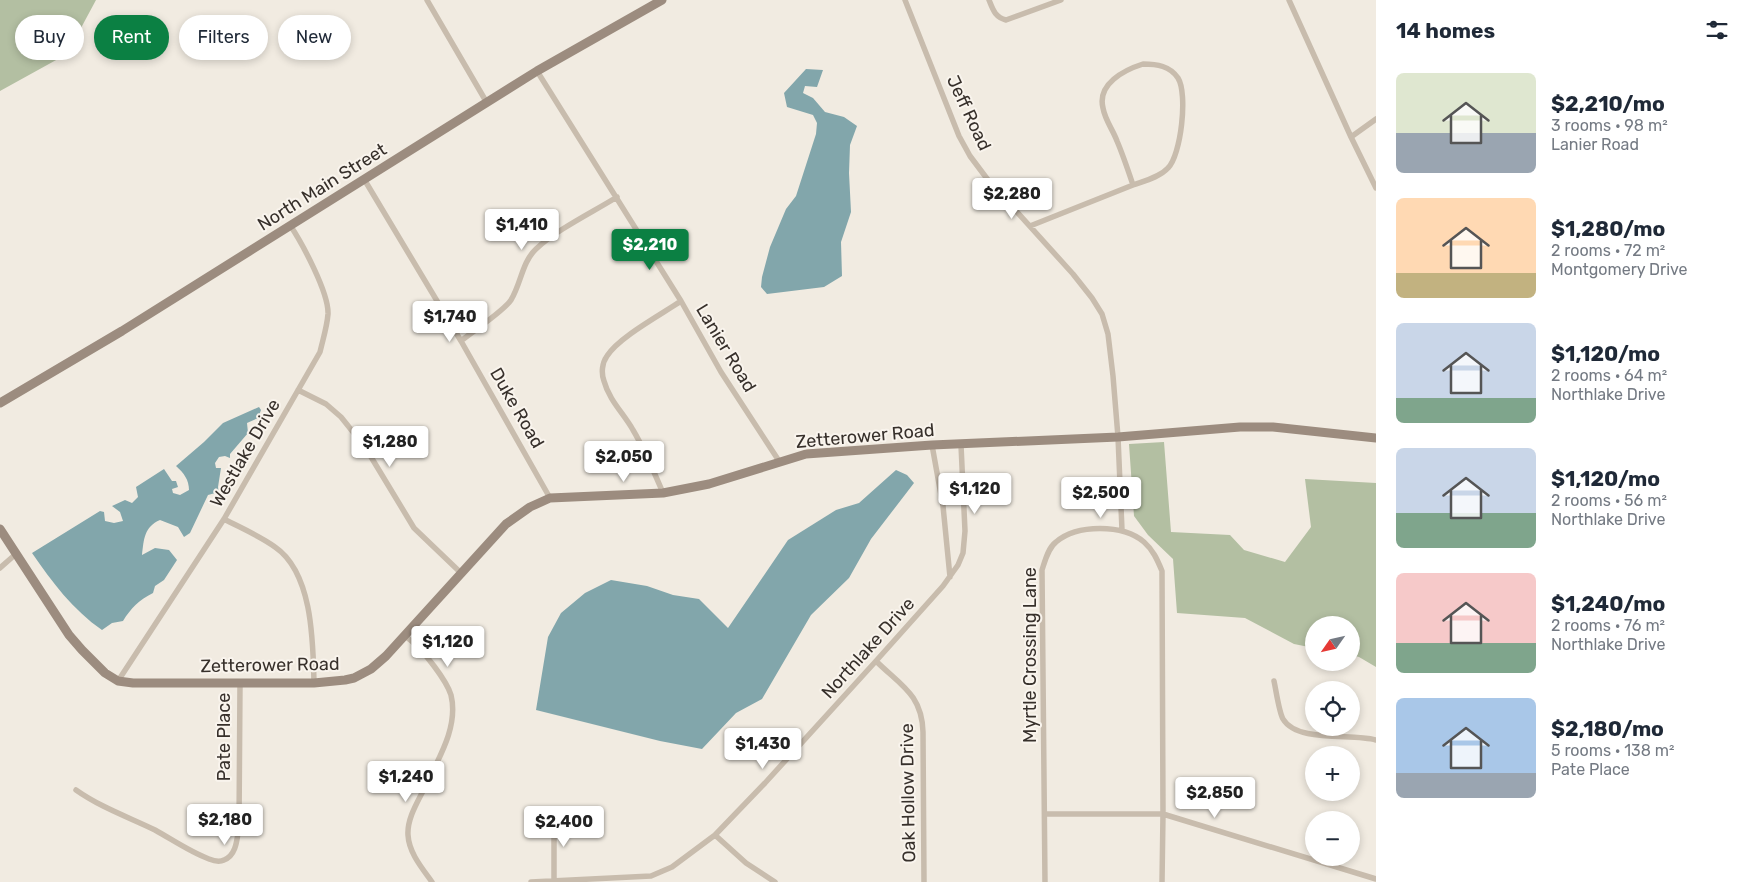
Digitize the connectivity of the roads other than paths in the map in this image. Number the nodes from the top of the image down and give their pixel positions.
1 (427, 0) edge
2 (662, 0) edge
3 (905, 0) edge
4 (989, 0) edge
5 (1060, 0) edge
6 (1289, 0) edge
7 (537, 71) junction
8 (487, 103) junction
9 (1376, 119) edge
10 (1350, 137) junction
11 (364, 179) junction
12 (1133, 185) junction
13 (1376, 188) edge
14 (617, 197) junction
15 (290, 225) junction
16 (1030, 226) junction
17 (681, 301) junction
18 (461, 341) junction
19 (298, 390) junction
20 (0, 403) edge
21 (1118, 437) junction
22 (1376, 438) edge
23 (961, 445) junction
24 (932, 446) junction
25 (779, 461) junction
26 (663, 493) junction
27 (550, 498) junction
28 (224, 519) junction
29 (0, 529) edge
30 (1122, 530) junction
31 (16, 553) junction
32 (0, 568) edge
33 (461, 573) junction
34 (950, 576) junction
35 (405, 636) junction
36 (876, 661) junction
37 (118, 681) junction
38 (1274, 681) dead end
39 (314, 683) junction
40 (240, 684) junction
41 (1376, 740) edge
42 (76, 790) dead end
43 (568, 812) dead end
44 (1045, 814) junction
45 (1163, 814) junction
46 (715, 835) junction
47 (1376, 879) edge
48 (554, 881) junction
49 (432, 882) edge
50 (531, 882) edge
51 (775, 882) edge
52 (924, 882) edge
53 (1045, 882) edge
54 (1162, 882) edge

1 - 8 street
2 - 7 street, North Main Street
3 - 16 street, Jeff Road
4 - 5 street
6 - 10 street
7 - 8 street, North Main Street
7 - 14 street, Lanier Road
8 - 11 street, North Main Street
9 - 10 street
10 - 13 street
11 - 15 street, North Main Street
11 - 18 street, Duke Road
12 - 12 street
12 - 16 street
14 - 17 street, Lanier Road
14 - 18 street
15 - 19 street, Westlake Drive
15 - 20 street, North Main Street
16 - 21 street, Jeff Road
17 - 25 street, Lanier Road
17 - 26 street
18 - 27 street, Duke Road
19 - 28 street, Westlake Drive
19 - 33 street
21 - 22 street, Zetterower Road
21 - 23 street, Zetterower Road
21 - 30 street, Jeff Road
23 - 24 street, Zetterower Road
23 - 34 street, Northlake Drive
24 - 25 street, Zetterower Road
24 - 34 street
25 - 26 street, Zetterower Road
26 - 27 street, Zetterower Road
27 - 33 street, Zetterower Road
28 - 37 street, Westlake Drive
28 - 39 street
29 - 31 street
30 - 44 street, Myrtle Crossing Lane
30 - 45 street, Myrtle Crossing Lane
31 - 32 street
31 - 37 street
33 - 35 street, Zetterower Road
34 - 36 street, Northlake Drive
35 - 39 street, Zetterower Road
35 - 49 street
36 - 46 street, Northlake Drive
36 - 52 street, Oak Hollow Drive
37 - 40 street, Zetterower Road
38 - 41 street
39 - 40 street, Zetterower Road
40 - 42 street, Pate Place
43 - 48 street
44 - 45 street
44 - 53 street, Myrtle Crossing Lane
45 - 47 street
45 - 54 street, Myrtle Crossing Lane
46 - 48 street, Northlake Drive
46 - 51 street
48 - 50 street, Northlake Drive

